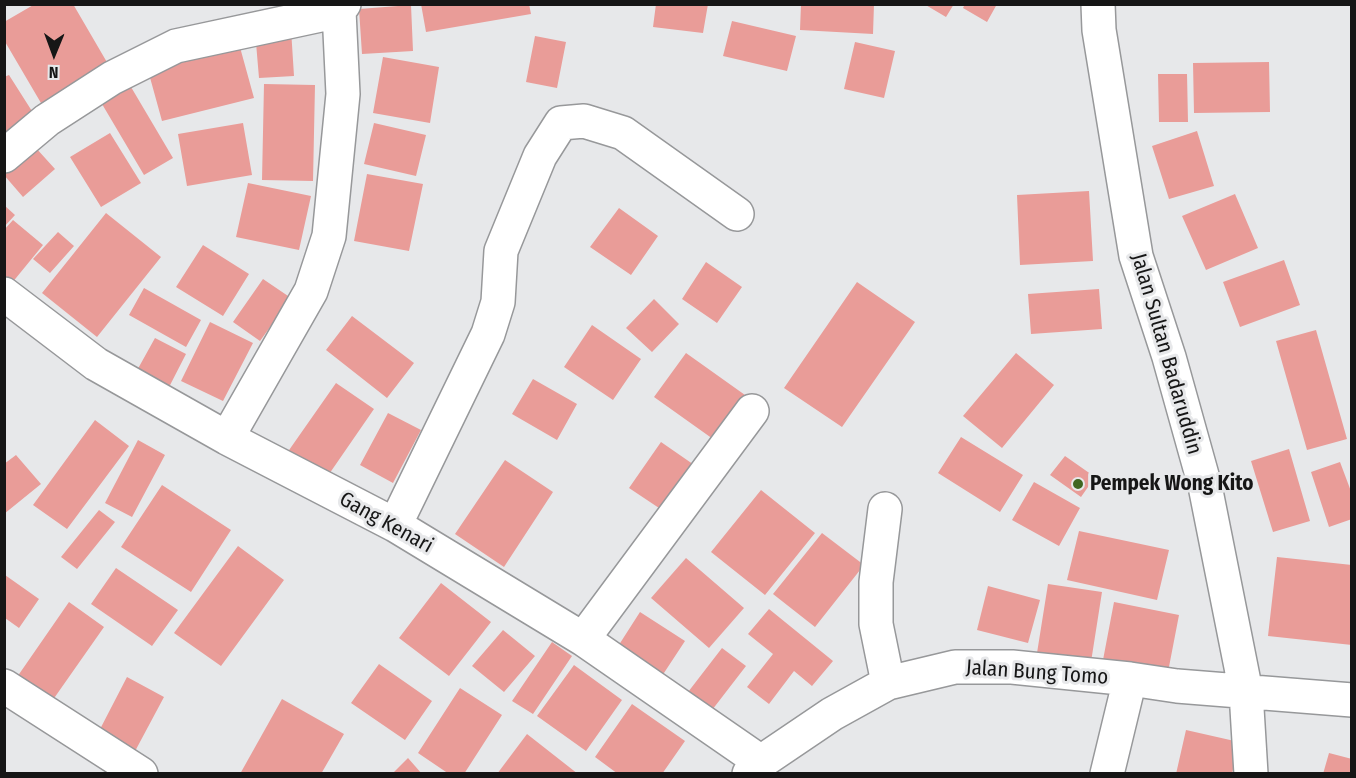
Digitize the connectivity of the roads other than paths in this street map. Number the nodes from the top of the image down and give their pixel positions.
1 (1098, 4) edge
2 (342, 8) edge
3 (4, 156) edge
4 (737, 214) dead end
5 (4, 294) edge
6 (752, 411) dead end
7 (227, 438) junction
8 (885, 509) dead end
9 (395, 525) junction
10 (583, 639) junction
11 (1130, 679) junction
12 (888, 683) junction
13 (4, 686) edge
14 (1246, 692) junction
15 (1352, 700) edge
16 (755, 768) edge
17 (141, 774) edge
18 (1107, 774) edge
19 (1251, 774) edge

1 - 14 street, Jalan Sultan Badaruddin
2 - 3 street
2 - 7 street
4 - 9 street
5 - 7 street, Gang Kenari
6 - 10 street
7 - 9 street, Gang Kenari
8 - 12 street
9 - 10 street, Gang Kenari
10 - 16 street, Gang Kenari
11 - 12 street, Jalan Bung Tomo
11 - 14 street, Jalan Bung Tomo
11 - 18 street
12 - 16 street, Jalan Bung Tomo
13 - 17 street
14 - 15 street, Jalan Bung Tomo
14 - 19 street, Jalan Sultan Badaruddin

